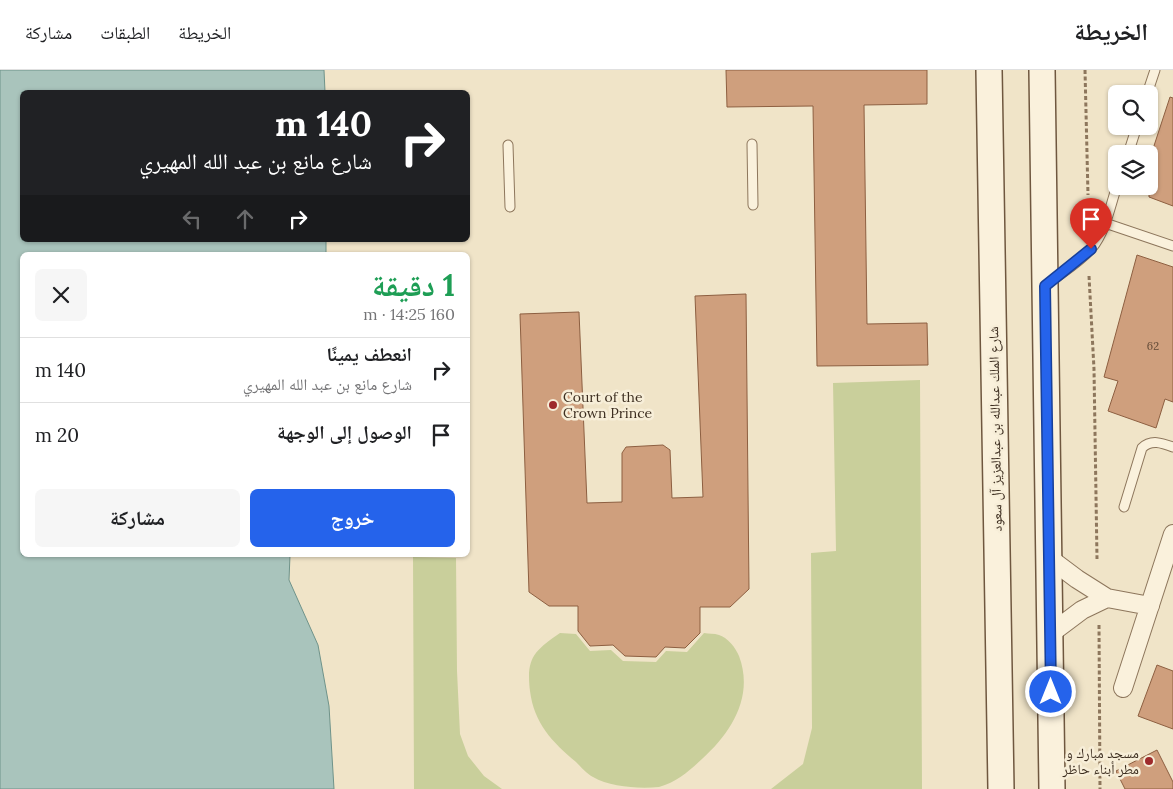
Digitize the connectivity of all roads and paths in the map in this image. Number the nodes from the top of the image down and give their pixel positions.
1 (989, 70) edge
2 (1042, 70) edge
3 (1085, 70) edge
4 (1155, 70) edge
5 (1151, 85) edge
6 (752, 144) dead end
7 (508, 145) dead end
8 (1088, 195) dead end
9 (1114, 195) edge
10 (753, 205) dead end
11 (510, 207) dead end
12 (1105, 223) junction
13 (1173, 246) edge
14 (1089, 276) dead end
15 (1045, 286) junction
16 (1173, 447) edge
17 (1124, 507) dead end
18 (1173, 534) edge
19 (1050, 558) junction
20 (1098, 559) dead end
21 (1107, 598) junction
22 (1150, 606) junction
23 (1099, 625) dead end
24 (1050, 634) junction
25 (1123, 688) dead end
26 (1002, 789) edge
27 (1052, 789) edge
28 (1100, 789) edge

1 - 26 main road, شارع الملك عبدالله بن عبدالعزيز آل سعود
2 - 15 main road
3 - 8 path
4 - 5 lane
6 - 10 lane
7 - 11 lane
9 - 12 lane
12 - 13 lane
12 - 15 lane
14 - 20 path
15 - 19 main road
16 - 17 lane
18 - 22 street
19 - 21 street
19 - 24 main road
21 - 22 street
21 - 24 street
22 - 25 street
23 - 28 path
24 - 27 main road

